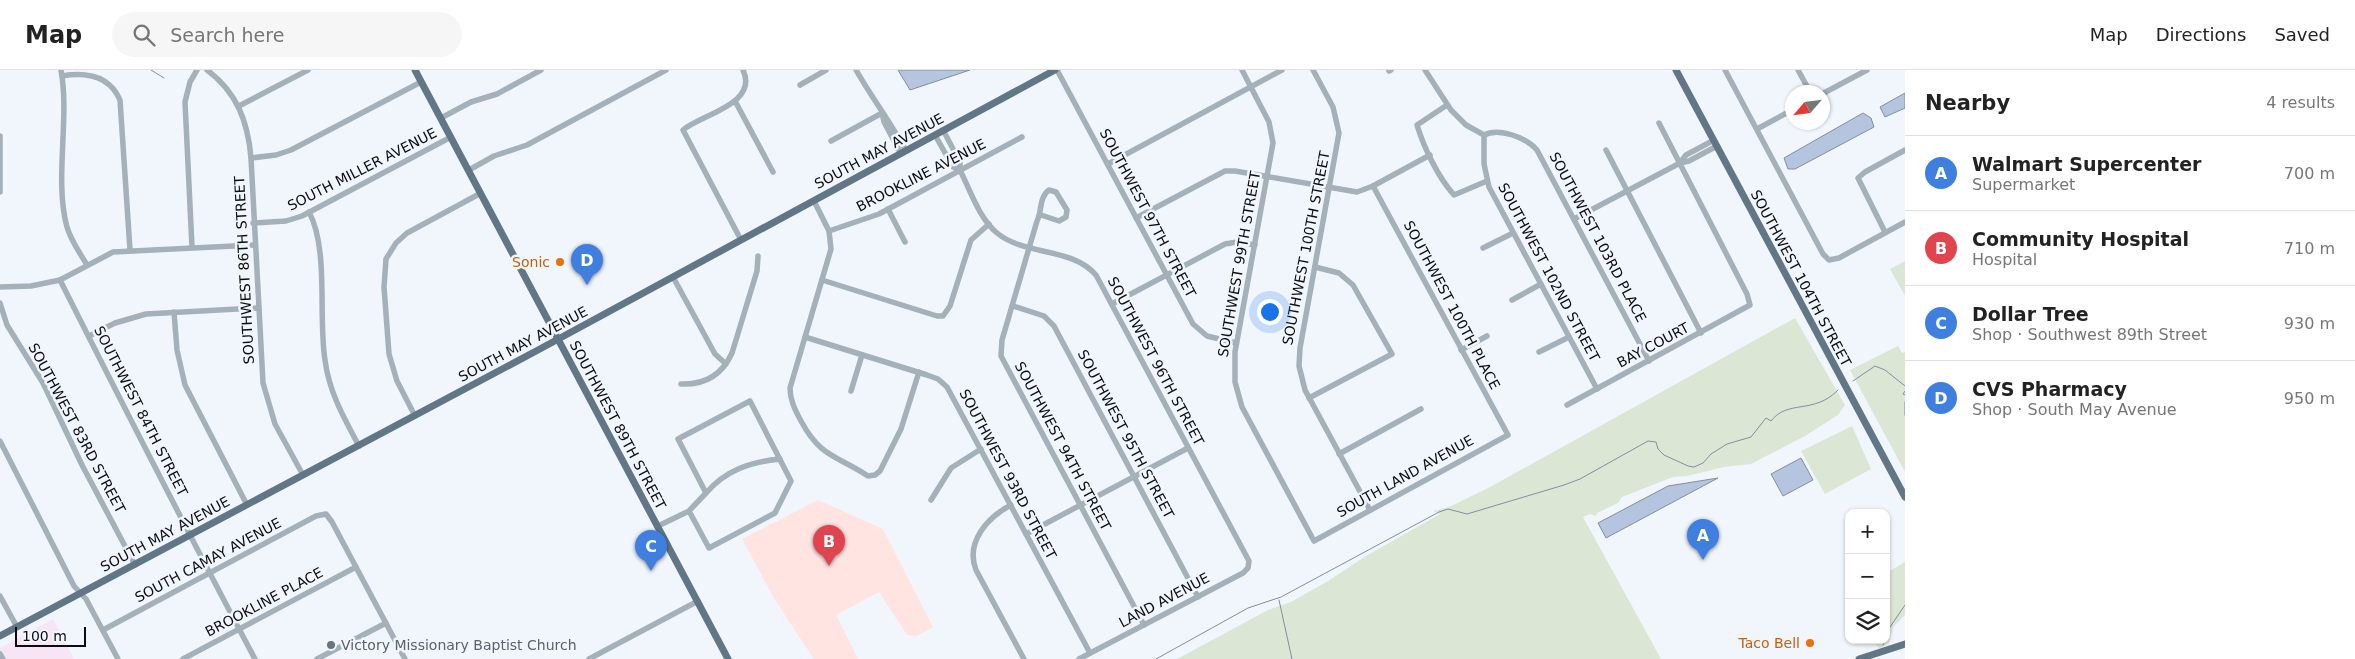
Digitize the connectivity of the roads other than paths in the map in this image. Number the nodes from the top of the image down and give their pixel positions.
1 (196, 70) edge
2 (207, 70) edge
3 (308, 70) edge
4 (415, 70) edge
5 (541, 70) edge
6 (666, 70) edge
7 (743, 70) edge
8 (826, 70) edge
9 (856, 70) edge
10 (1056, 70) edge
11 (1242, 70) edge
12 (1282, 70) edge
13 (1314, 70) edge
14 (1425, 70) edge
15 (1676, 70) edge
16 (1725, 70) edge
17 (1798, 70) edge
18 (1867, 70) edge
19 (62, 73) edge
20 (421, 82) junction
21 (800, 84) dead end
22 (1806, 85) edge
23 (1251, 87) junction
24 (1830, 90) edge
25 (735, 102) junction
26 (1447, 105) junction
27 (239, 106) junction
28 (882, 113) junction
29 (1785, 114) edge
30 (441, 118) junction
31 (1659, 123) dead end
32 (1757, 129) junction
33 (943, 130) junction
34 (935, 135) junction
35 (1484, 135) junction
36 (0, 136) edge
37 (451, 137) junction
38 (1022, 137) dead end
39 (831, 141) dead end
40 (1715, 143) junction
41 (1606, 150) dead end
42 (1905, 150) edge
43 (903, 152) junction
44 (1430, 155) junction
45 (251, 158) junction
46 (1680, 163) junction
47 (1108, 164) junction
48 (469, 170) junction
49 (960, 170) junction
50 (773, 172) dead end
51 (1268, 176) junction
52 (1487, 181) junction
53 (1373, 186) junction
54 (1329, 188) junction
55 (1628, 190) junction
56 (0, 192) edge
57 (481, 193) junction
58 (814, 200) junction
59 (888, 210) junction
60 (309, 212) junction
61 (1041, 215) junction
62 (1136, 218) junction
63 (1574, 219) junction
64 (1905, 222) edge
65 (253, 223) junction
66 (989, 224) junction
67 (829, 231) junction
68 (1513, 232) junction
69 (1885, 232) junction
70 (741, 240) junction
71 (905, 242) dead end
72 (254, 245) junction
73 (1254, 245) junction
74 (1030, 247) junction
75 (192, 248) junction
76 (1484, 248) dead end
77 (130, 250) junction
78 (758, 256) dead end
79 (87, 265) junction
80 (1315, 267) junction
81 (1167, 276) junction
82 (673, 277) junction
83 (60, 280) junction
84 (822, 280) junction
85 (1541, 284) junction
86 (0, 287) edge
87 (1512, 300) dead end
88 (0, 303) edge
89 (1112, 304) junction
90 (1013, 306) junction
91 (258, 308) junction
92 (174, 312) junction
93 (1701, 333) junction
94 (89, 336) junction
95 (1487, 336) dead end
96 (805, 337) junction
97 (1569, 337) junction
98 (559, 339) junction
99 (1236, 343) junction
100 (1462, 350) junction
101 (1539, 352) dead end
102 (862, 355) junction
103 (1649, 361) junction
104 (726, 364) junction
105 (919, 372) junction
106 (681, 384) dead end
107 (1597, 389) junction
108 (851, 391) dead end
109 (1309, 398) junction
110 (1567, 405) dead end
111 (1421, 410) dead end
112 (414, 416) junction
113 (1508, 435) joint
114 (0, 441) edge
115 (359, 446) junction
116 (1188, 448) junction
117 (981, 449) junction
118 (1339, 454) junction
119 (780, 459) junction
120 (303, 475) junction
121 (1135, 476) junction
122 (706, 493) junction
123 (1905, 497) edge
124 (931, 500) dead end
125 (247, 505) junction
126 (1011, 505) junction
127 (1080, 505) junction
128 (1370, 510) junction
129 (689, 511) junction
130 (658, 526) junction
131 (1026, 534) junction
132 (190, 535) junction
133 (1314, 541) joint
134 (134, 565) junction
135 (356, 567) junction
136 (1248, 567) joint
137 (210, 573) junction
138 (81, 593) junction
139 (0, 596) edge
140 (1198, 597) junction
141 (698, 601) junction
142 (386, 623) junction
143 (1144, 625) junction
144 (17, 627) junction
145 (240, 629) junction
146 (103, 630) junction
147 (0, 636) edge
148 (1905, 644) edge
149 (1090, 653) junction
150 (0, 654) edge
151 (3, 659) edge
152 (118, 659) edge
153 (183, 659) edge
154 (256, 659) edge
155 (318, 659) edge
156 (405, 659) edge
157 (589, 659) edge
158 (728, 659) edge
159 (1024, 659) edge
160 (1079, 659) edge
161 (1859, 659) edge

1 - 75 street
2 - 27 street, SOUTHWEST 86TH STREET
3 - 27 street
4 - 20 main road, SOUTHWEST 89TH STREET
5 - 30 street
6 - 48 street
7 - 25 street
8 - 21 street
9 - 28 street
10 - 33 main road, SOUTH MAY AVENUE
10 - 47 street, SOUTHWEST 97TH STREET
11 - 23 street, SOUTHWEST 99TH STREET
12 - 23 street
13 - 54 street, SOUTHWEST 100TH STREET
14 - 26 street
15 - 40 main road, SOUTHWEST 104TH STREET
16 - 32 street
17 - 22 street
18 - 24 street
19 - 77 street
19 - 79 street
20 - 30 main road, SOUTHWEST 89TH STREET
20 - 45 street
23 - 47 street
23 - 51 street, SOUTHWEST 99TH STREET
25 - 50 street
25 - 70 street
26 - 35 street
26 - 44 street
27 - 45 street, SOUTHWEST 86TH STREET
28 - 39 street
28 - 43 street
29 - 32 street
30 - 37 main road, SOUTHWEST 89TH STREET
31 - 46 street
32 - 69 street
33 - 34 main road, SOUTH MAY AVENUE
33 - 49 street, SOUTHWEST 96TH STREET
34 - 43 main road, SOUTH MAY AVENUE
34 - 49 street, SOUTHWEST 96TH STREET
35 - 52 street, SOUTHWEST 102ND STREET
35 - 63 street, SOUTHWEST 103RD PLACE
36 - 56 street
37 - 48 main road, SOUTHWEST 89TH STREET
37 - 60 street, SOUTH MILLER AVENUE
38 - 49 street, BROOKLINE AVENUE
40 - 46 street
40 - 123 main road, SOUTHWEST 104TH STREET
41 - 55 street
42 - 69 street
43 - 58 main road, SOUTH MAY AVENUE
44 - 52 street
44 - 53 street
45 - 65 street, SOUTHWEST 86TH STREET
46 - 55 street
46 - 93 street, BAY COURT
47 - 62 street, SOUTHWEST 97TH STREET
48 - 57 main road, SOUTHWEST 89TH STREET
49 - 59 street, BROOKLINE AVENUE
49 - 66 street, SOUTHWEST 96TH STREET
51 - 54 street
51 - 62 street
51 - 73 street, SOUTHWEST 99TH STREET
52 - 68 street, SOUTHWEST 102ND STREET
53 - 54 street
53 - 100 street, SOUTHWEST 100TH PLACE
54 - 80 street, SOUTHWEST 100TH STREET
55 - 63 street
55 - 93 street
57 - 98 main road, SOUTHWEST 89TH STREET
57 - 112 street
58 - 67 street
58 - 70 main road, SOUTH MAY AVENUE
59 - 67 street, BROOKLINE AVENUE
59 - 71 street
60 - 65 street, SOUTH MILLER AVENUE
60 - 115 street
61 - 61 street, SOUTHWEST 94TH STREET
61 - 74 street, SOUTHWEST 94TH STREET
62 - 81 street, SOUTHWEST 97TH STREET
63 - 103 street, SOUTHWEST 103RD PLACE
64 - 69 street
65 - 72 street, SOUTHWEST 86TH STREET
66 - 74 street, SOUTHWEST 96TH STREET
66 - 84 street
67 - 84 street
68 - 76 street
68 - 85 street, SOUTHWEST 102ND STREET
70 - 82 main road, SOUTH MAY AVENUE
72 - 75 street
72 - 91 street, SOUTHWEST 86TH STREET
73 - 81 street
73 - 99 street, SOUTHWEST 99TH STREET
74 - 89 street, SOUTHWEST 96TH STREET
74 - 90 street, SOUTHWEST 94TH STREET
75 - 77 street
77 - 79 street
78 - 104 street
79 - 83 street
80 - 109 street, SOUTHWEST 100TH STREET
80 - 109 street
81 - 89 street
81 - 99 street, SOUTHWEST 97TH STREET
82 - 98 main road, SOUTH MAY AVENUE
82 - 104 street
83 - 86 street
83 - 94 street, SOUTHWEST 84TH STREET
84 - 96 street
85 - 87 street
85 - 97 street, SOUTHWEST 102ND STREET
88 - 134 street, SOUTHWEST 83RD STREET
89 - 116 street, SOUTHWEST 96TH STREET
90 - 121 street, SOUTHWEST 95TH STREET
90 - 127 street, SOUTHWEST 94TH STREET
91 - 92 street
91 - 120 street, SOUTHWEST 86TH STREET
92 - 94 street
92 - 125 street
93 - 103 street, BAY COURT
94 - 132 street, SOUTHWEST 84TH STREET
95 - 100 street
96 - 102 street, SOUTHWEST 93RD STREET
96 - 105 street
97 - 101 street
97 - 107 street, SOUTHWEST 102ND STREET
98 - 112 main road, SOUTH MAY AVENUE
98 - 130 main road, SOUTHWEST 89TH STREET
99 - 133 street, SOUTHWEST 99TH STREET
100 - 113 street, SOUTHWEST 100TH PLACE
102 - 105 street, SOUTHWEST 93RD STREET
102 - 108 street
103 - 107 street, BAY COURT
104 - 106 street
105 - 117 street, SOUTHWEST 93RD STREET
107 - 110 street, BAY COURT
109 - 118 street, SOUTHWEST 100TH STREET
111 - 118 street
112 - 115 main road, SOUTH MAY AVENUE
113 - 128 street, SOUTH LAND AVENUE
114 - 138 street
115 - 120 main road, SOUTH MAY AVENUE
116 - 121 street
116 - 136 street, SOUTHWEST 96TH STREET
117 - 124 street
117 - 126 street, SOUTHWEST 93RD STREET
118 - 128 street, SOUTHWEST 100TH STREET
119 - 122 street
119 - 122 street
119 - 129 street
120 - 125 main road, SOUTH MAY AVENUE
121 - 127 street
121 - 140 street, SOUTHWEST 95TH STREET
122 - 129 street
125 - 132 main road, SOUTH MAY AVENUE
126 - 131 street, SOUTHWEST 93RD STREET
126 - 159 street
127 - 131 street
127 - 143 street, SOUTHWEST 94TH STREET
128 - 133 street, SOUTH LAND AVENUE
129 - 130 street
130 - 141 main road, SOUTHWEST 89TH STREET
131 - 149 street, SOUTHWEST 93RD STREET
132 - 134 main road, SOUTH MAY AVENUE
132 - 137 street, SOUTHWEST 84TH STREET
134 - 138 main road, SOUTH MAY AVENUE
135 - 137 street, SOUTH CAMAY AVENUE
135 - 142 street
135 - 145 street, BROOKLINE PLACE
136 - 140 street, LAND AVENUE
137 - 145 street, SOUTHWEST 84TH STREET
137 - 146 street, SOUTH CAMAY AVENUE
138 - 144 main road, SOUTH MAY AVENUE
138 - 146 street
139 - 144 street
140 - 143 street, LAND AVENUE
141 - 157 street
141 - 158 main road, SOUTHWEST 89TH STREET
142 - 155 street
142 - 156 street
143 - 149 street, LAND AVENUE
144 - 147 main road, SOUTH MAY AVENUE
145 - 153 street, BROOKLINE PLACE
145 - 154 street, SOUTHWEST 84TH STREET
146 - 152 street
148 - 161 main road
149 - 160 street, LAND AVENUE
150 - 151 street

